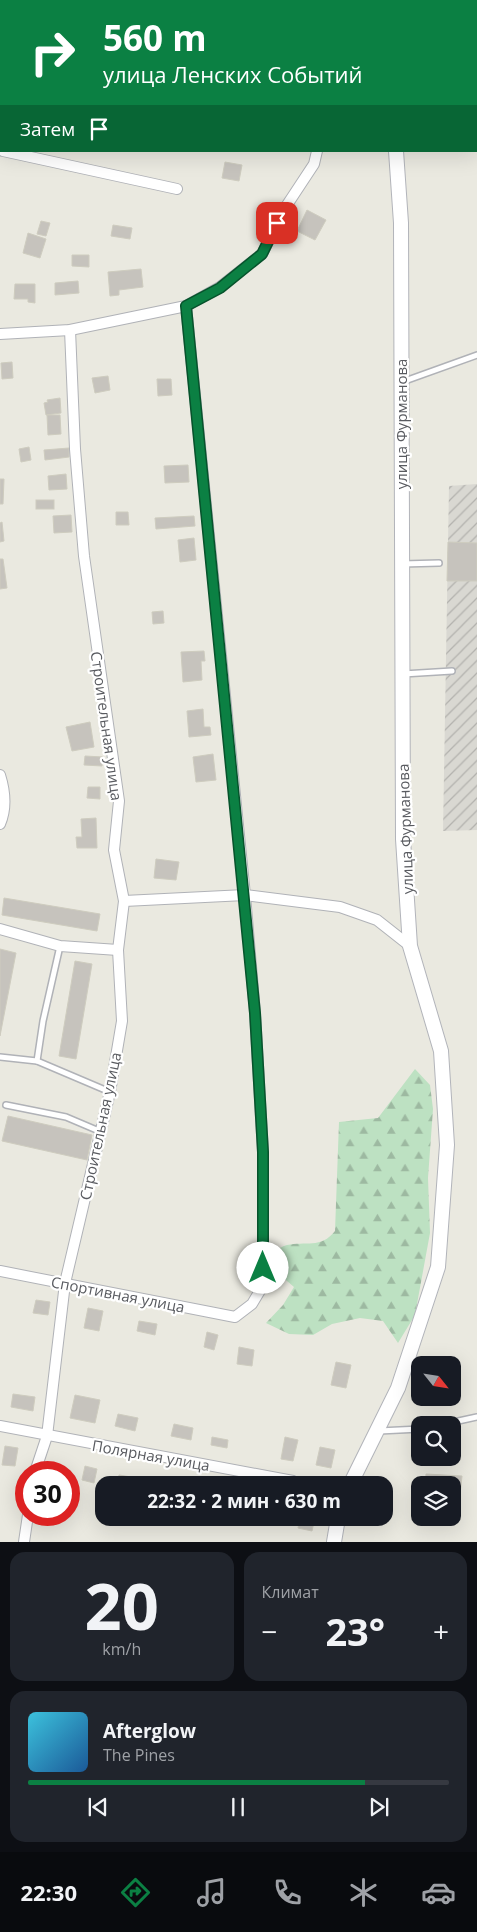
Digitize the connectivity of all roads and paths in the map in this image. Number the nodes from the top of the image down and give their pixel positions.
1 (6, 152) edge
2 (317, 152) edge
3 (396, 152) edge
4 (177, 189) dead end
5 (186, 306) junction
6 (70, 330) junction
7 (0, 334) edge
8 (477, 355) edge
9 (401, 382) junction
10 (439, 563) dead end
11 (402, 564) junction
12 (452, 671) dead end
13 (402, 674) junction
14 (0, 775) edge
15 (0, 824) edge
16 (245, 895) junction
17 (124, 901) junction
18 (0, 929) edge
19 (60, 946) junction
20 (410, 946) junction
21 (118, 950) junction
22 (0, 1057) edge
23 (37, 1061) junction
24 (110, 1092) junction
25 (6, 1105) dead end
26 (99, 1131) junction
27 (0, 1271) edge
28 (65, 1283) junction
29 (477, 1418) edge
30 (461, 1421) edge
31 (0, 1426) edge
32 (411, 1429) edge
33 (376, 1431) junction
34 (47, 1436) junction
35 (39, 1461) edge
36 (271, 1476) edge
37 (354, 1476) edge
38 (26, 1526) edge
39 (337, 1526) edge
40 (24, 1542) edge
41 (334, 1542) edge

1 - 4 street
2 - 5 street
3 - 9 main road, улица Фурманова
5 - 6 street
5 - 16 street
6 - 7 street
6 - 17 street, Строительная улица
8 - 9 lane
9 - 11 main road, улица Фурманова
10 - 11 lane
11 - 13 main road, улица Фурманова
12 - 13 lane
13 - 20 main road, улица Фурманова
14 - 15 street
16 - 17 street
16 - 20 street
16 - 28 street, Спортивная улица
17 - 21 street, Строительная улица
18 - 19 street
19 - 21 street
19 - 23 lane
20 - 33 main road, улица Фурманова
21 - 24 street, Строительная улица
22 - 23 lane
23 - 24 lane
24 - 26 street, Строительная улица
25 - 26 lane
26 - 28 street, Строительная улица
27 - 28 street, Спортивная улица
28 - 34 street, Строительная улица
29 - 30 lane
31 - 34 street, Полярная улица
32 - 33 lane
33 - 37 main road, улица Фурманова
34 - 35 street, Строительная улица
34 - 36 street, Полярная улица
38 - 40 street
39 - 41 main road

